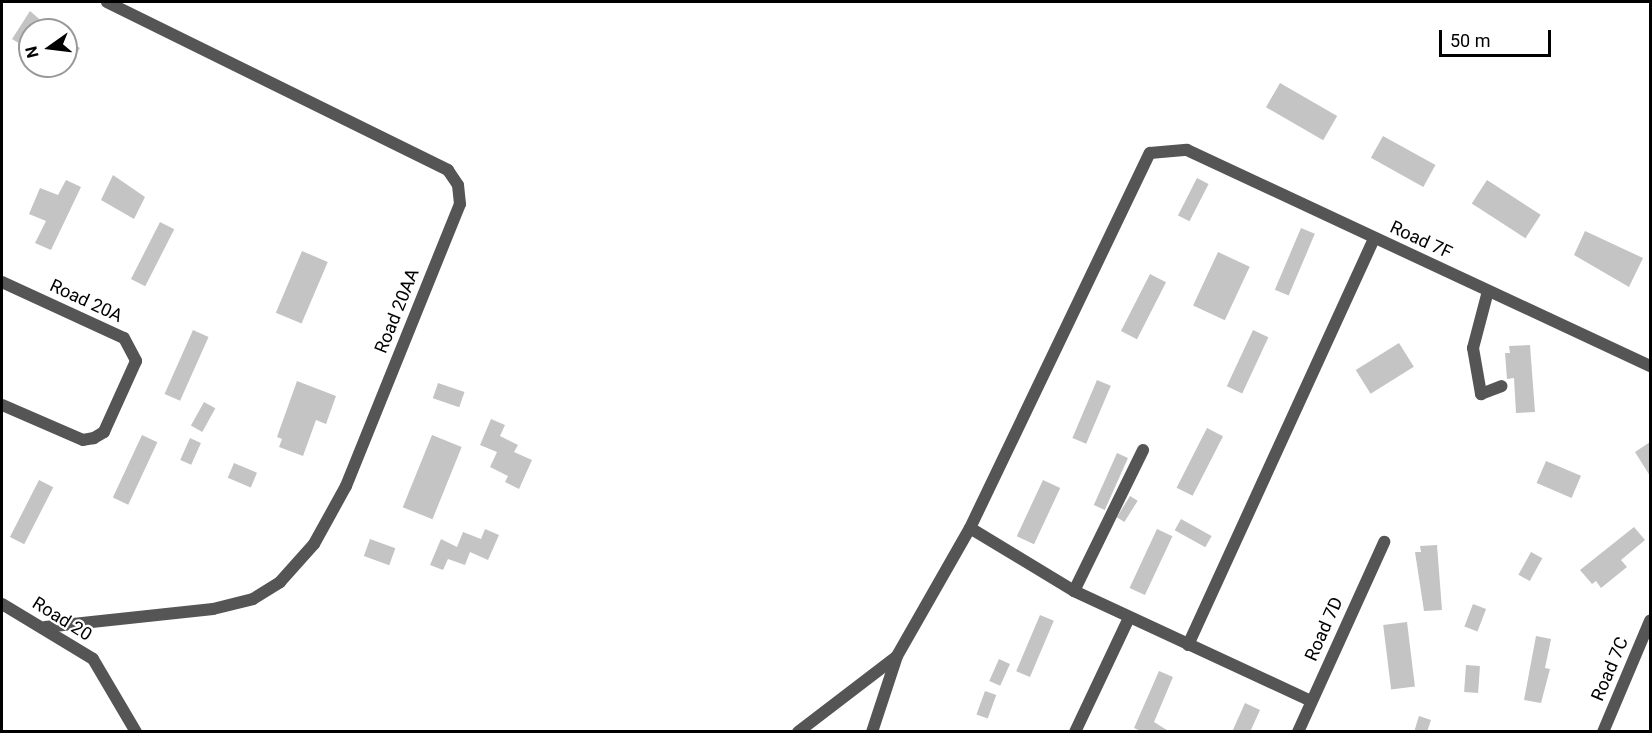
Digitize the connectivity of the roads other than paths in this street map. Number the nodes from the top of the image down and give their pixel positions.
1 (107, 2) edge
2 (1374, 238) junction
3 (2, 282) edge
4 (1488, 291) junction
5 (1650, 366) edge
6 (1502, 386) dead end
7 (2, 405) edge
8 (1143, 450) dead end
9 (970, 528) junction
10 (1384, 542) dead end
11 (1074, 591) junction
12 (2, 604) edge
13 (1130, 618) junction
14 (1650, 621) edge
15 (45, 627) junction
16 (1188, 645) junction
17 (897, 656) junction
18 (1311, 701) junction
19 (136, 732) edge
20 (798, 732) edge
21 (872, 732) edge
22 (1075, 732) edge
23 (1298, 732) edge
24 (1603, 732) edge

1 - 15 street, Road 20AA
2 - 4 street, Road 7F
2 - 9 street, Road 7F
2 - 16 street
3 - 7 street, Road 20A
4 - 5 street, Road 7F
4 - 6 street
8 - 11 street
9 - 11 street
9 - 17 street
10 - 18 street, Road 7D
11 - 13 street
12 - 15 street, Road 20
13 - 16 street
13 - 22 street
14 - 24 street, Road 7C
15 - 19 street, Road 20
16 - 18 street
17 - 20 street
17 - 21 street
18 - 23 street, Road 7D

